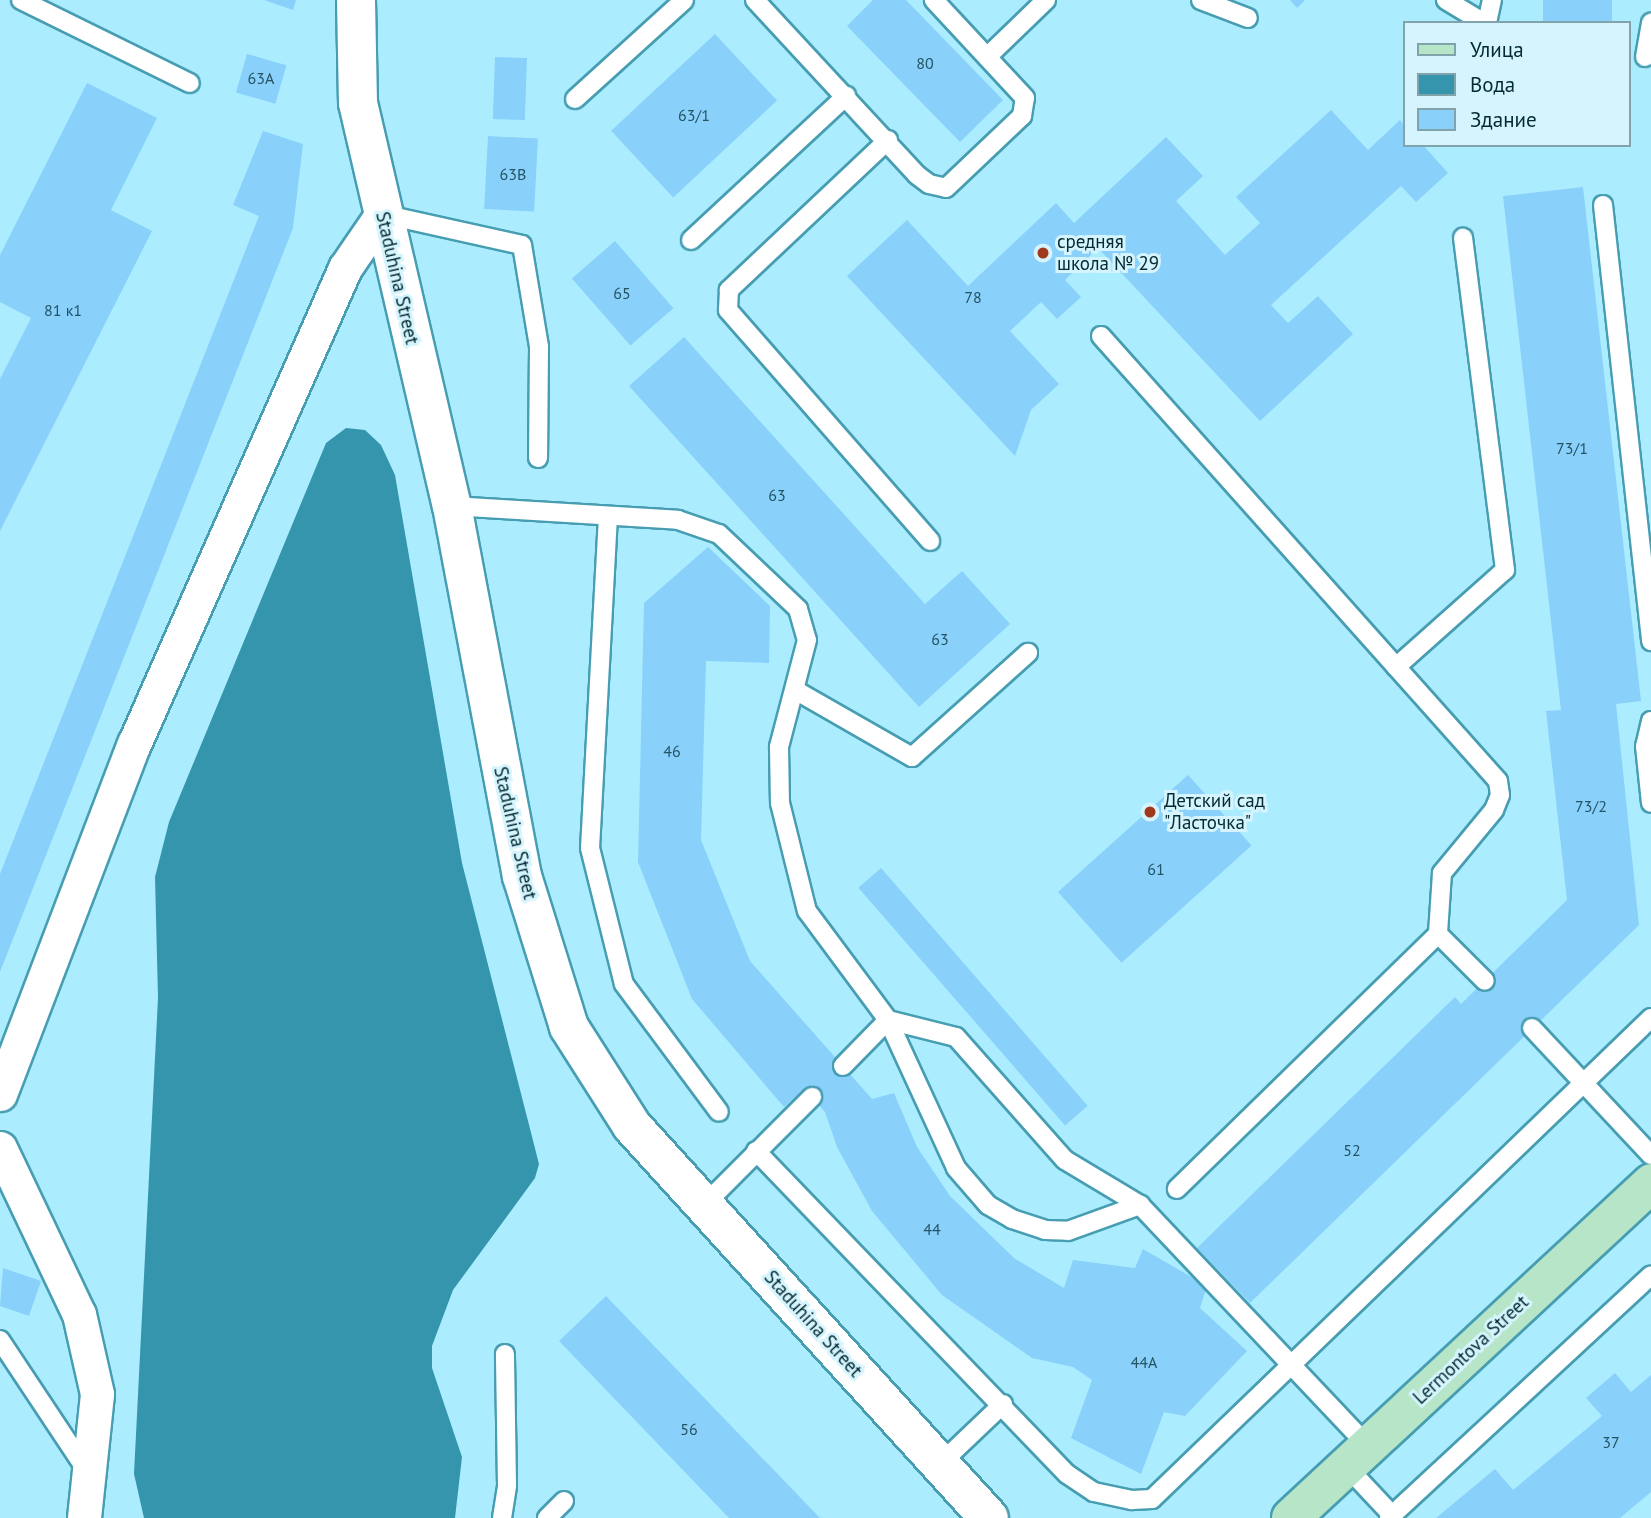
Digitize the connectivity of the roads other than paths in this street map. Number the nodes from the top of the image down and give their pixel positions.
1 (21, 0) edge
2 (356, 0) edge
3 (684, 0) edge
4 (755, 0) edge
5 (934, 0) edge
6 (1046, 0) edge
7 (1201, 0) edge
8 (1446, 0) edge
9 (1492, 0) edge
10 (1248, 18) dead end
11 (1483, 21) edge
12 (1487, 21) edge
13 (1651, 23) edge
14 (987, 57) junction
15 (1645, 57) dead end
16 (190, 83) dead end
17 (846, 96) junction
18 (575, 99) dead end
19 (888, 140) junction
20 (1603, 205) dead end
21 (382, 214) junction
22 (1463, 238) dead end
23 (691, 240) dead end
24 (1101, 336) dead end
25 (538, 458) dead end
26 (452, 506) junction
27 (608, 516) junction
28 (930, 541) dead end
29 (1651, 641) edge
30 (1028, 653) dead end
31 (1396, 667) junction
32 (795, 690) junction
33 (1651, 721) edge
34 (1651, 803) edge
35 (1438, 934) junction
36 (1485, 981) dead end
37 (1651, 1018) edge
38 (888, 1020) junction
39 (1532, 1028) dead end
40 (843, 1066) dead end
41 (1584, 1084) junction
42 (0, 1094) edge
43 (813, 1097) dead end
44 (719, 1112) dead end
45 (0, 1148) edge
46 (756, 1151) junction
47 (1651, 1155) edge
48 (1651, 1183) edge
49 (1177, 1189) dead end
50 (704, 1205) junction
51 (1140, 1205) junction
52 (1651, 1275) edge
53 (0, 1340) edge
54 (505, 1354) dead end
55 (1292, 1366) junction
56 (1003, 1404) junction
57 (1357, 1456) junction
58 (940, 1464) junction
59 (87, 1471) junction
60 (564, 1501) dead end
61 (1390, 1517) edge
62 (84, 1518) edge
63 (502, 1518) edge
64 (547, 1518) edge
65 (989, 1518) edge
66 (1291, 1518) edge

1 - 16 lane
2 - 21 street, Staduhina Street
3 - 18 lane
4 - 17 lane
5 - 14 lane
6 - 14 lane
7 - 10 lane
8 - 11 lane
9 - 12 lane
13 - 15 lane
14 - 19 lane
17 - 19 lane
17 - 23 lane
19 - 28 lane
20 - 29 lane
21 - 25 lane
21 - 26 street, Staduhina Street
21 - 42 street
22 - 31 lane
24 - 31 lane
26 - 27 lane
26 - 50 street, Staduhina Street
27 - 32 lane
27 - 44 lane
30 - 32 lane
31 - 35 lane
32 - 38 lane
33 - 34 lane
35 - 36 lane
35 - 49 lane
37 - 41 lane
38 - 40 lane
38 - 51 lane
38 - 51 lane
39 - 41 lane
41 - 47 lane
41 - 55 lane
43 - 46 lane
45 - 59 street
46 - 50 lane
46 - 56 lane
48 - 57 main road, Lermontova Street
50 - 58 street, Staduhina Street
51 - 55 lane
52 - 61 lane
53 - 59 lane
54 - 63 lane
55 - 56 lane
55 - 57 lane
56 - 58 lane
57 - 61 lane
57 - 66 main road, Lermontova Street
58 - 65 street, Staduhina Street
59 - 62 street
60 - 64 lane

